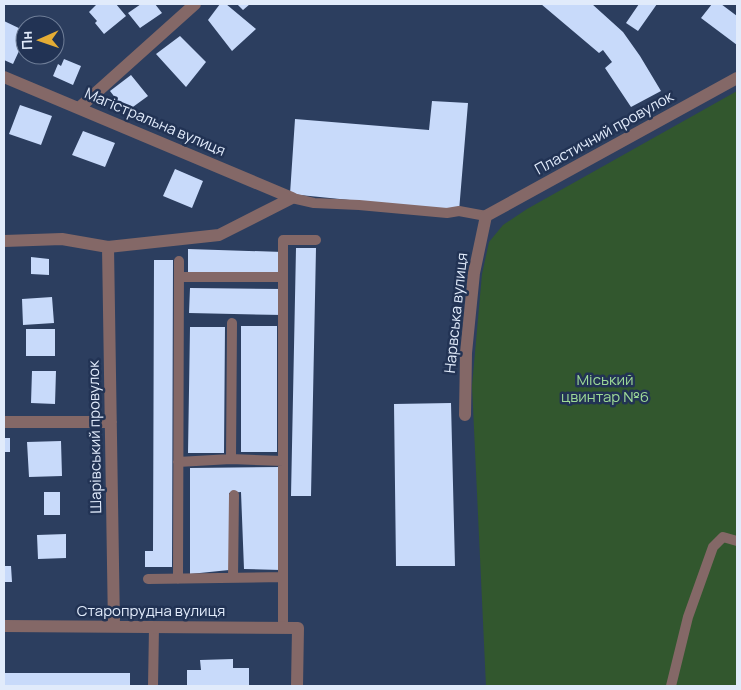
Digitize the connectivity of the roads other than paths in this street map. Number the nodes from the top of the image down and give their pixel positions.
1 (195, 4) edge
2 (4, 77) edge
3 (737, 78) edge
4 (79, 108) junction
5 (292, 198) junction
6 (486, 216) junction
7 (316, 240) dead end
8 (4, 241) edge
9 (108, 247) junction
10 (179, 261) dead end
11 (179, 277) junction
12 (283, 277) junction
13 (232, 323) dead end
14 (465, 415) dead end
15 (4, 422) edge
16 (111, 422) junction
17 (231, 459) junction
18 (283, 461) junction
19 (178, 462) junction
20 (234, 495) dead end
21 (737, 541) edge
22 (283, 577) junction
23 (233, 578) junction
24 (148, 579) dead end
25 (178, 579) junction
26 (4, 626) edge
27 (114, 627) junction
28 (154, 627) junction
29 (283, 628) junction
30 (153, 686) edge
31 (297, 686) edge
32 (671, 686) edge

1 - 4 street
2 - 4 street, Магістральна вулиця
3 - 6 street, Пластичний провулок
4 - 5 street, Магістральна вулиця
5 - 6 lane
5 - 9 street
6 - 14 street, Нарвська вулиця
7 - 12 lane
8 - 9 street
9 - 16 street, Шарівський провулок
10 - 11 lane
11 - 12 lane
11 - 19 lane
12 - 18 lane
13 - 17 lane
15 - 16 street
16 - 27 street, Шарівський провулок
17 - 18 lane
17 - 19 lane
18 - 22 lane
19 - 25 lane
20 - 23 lane
21 - 32 lane
22 - 23 lane
22 - 29 lane
23 - 25 lane
24 - 25 lane
26 - 27 street, Старопрудна вулиця
27 - 28 street, Старопрудна вулиця
28 - 29 street, Старопрудна вулиця
28 - 30 lane
29 - 31 street, Старопрудна вулиця

